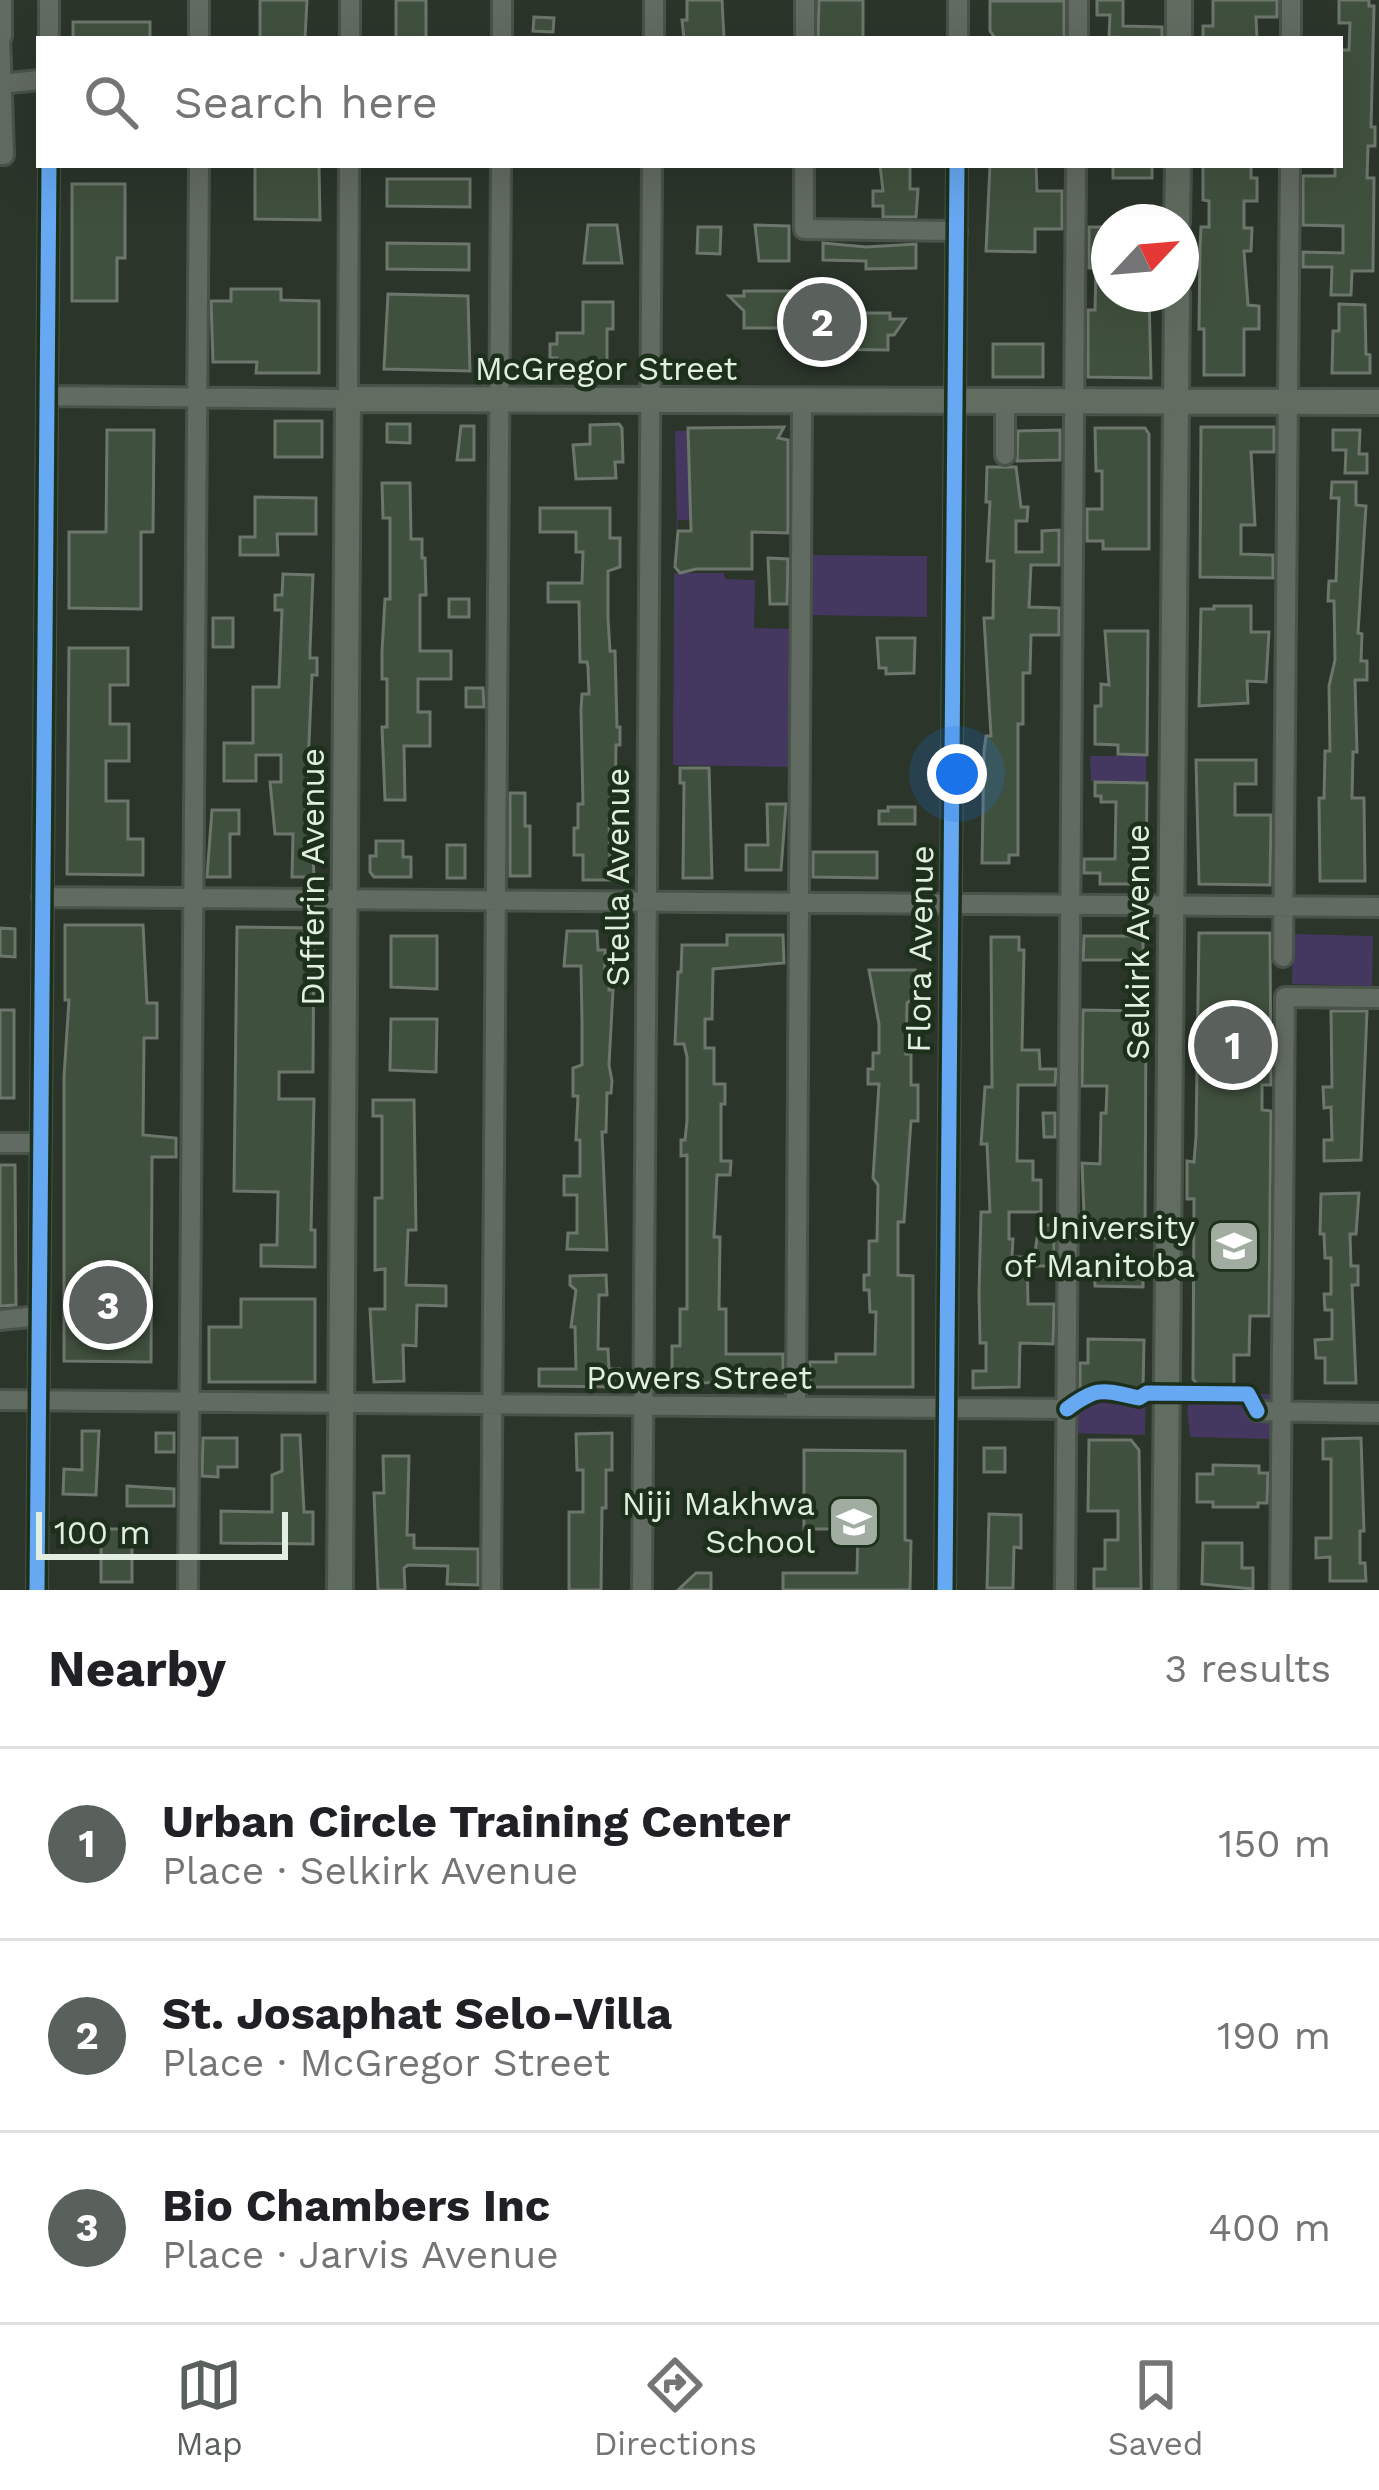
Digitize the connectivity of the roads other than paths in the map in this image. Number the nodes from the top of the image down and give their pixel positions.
1 (2, 0) edge
2 (49, 0) edge
3 (199, 0) edge
4 (350, 0) edge
5 (502, 0) edge
6 (654, 0) edge
7 (805, 0) edge
8 (958, 0) edge
9 (1078, 0) edge
10 (1179, 0) edge
11 (1291, 0) edge
12 (1, 36) edge
13 (49, 36) edge
14 (199, 36) edge
15 (350, 36) edge
16 (502, 36) edge
17 (654, 36) edge
18 (805, 36) edge
19 (958, 36) edge
20 (1078, 36) edge
21 (1179, 36) edge
22 (1291, 36) edge
23 (36, 80) edge
24 (2, 84) edge
25 (0, 155) edge
26 (49, 168) edge
27 (199, 168) edge
28 (349, 168) edge
29 (501, 168) edge
30 (652, 168) edge
31 (804, 168) edge
32 (957, 168) edge
33 (1076, 168) edge
34 (1178, 168) edge
35 (1290, 168) edge
36 (1178, 204) edge
37 (957, 231) junction
38 (1177, 312) edge
39 (48, 397) junction
40 (197, 398) junction
41 (1072, 398) junction
42 (348, 399) junction
43 (1176, 399) junction
44 (650, 400) junction
45 (1005, 400) junction
46 (1288, 400) junction
47 (499, 401) junction
48 (802, 402) junction
49 (1379, 402) edge
50 (956, 403) junction
51 (1005, 455) dead end
52 (42, 898) junction
53 (345, 899) junction
54 (193, 901) junction
55 (498, 901) junction
56 (647, 901) junction
57 (799, 902) junction
58 (950, 905) junction
59 (1068, 905) junction
60 (1170, 907) junction
61 (1285, 907) junction
62 (1379, 907) edge
63 (1283, 957) dead end
64 (1379, 998) edge
65 (0, 1143) edge
66 (40, 1143) junction
67 (38, 1316) junction
68 (0, 1321) edge
69 (0, 1400) edge
70 (37, 1401) junction
71 (189, 1402) junction
72 (341, 1402) junction
73 (492, 1405) junction
74 (644, 1407) junction
75 (796, 1407) junction
76 (946, 1409) junction
77 (1067, 1409) junction
78 (1257, 1412) dead end
79 (1282, 1412) junction
80 (1379, 1413) edge
81 (37, 1590) edge
82 (188, 1590) edge
83 (340, 1590) edge
84 (491, 1590) edge
85 (642, 1590) edge
86 (945, 1590) edge
87 (1065, 1590) edge
88 (1165, 1590) edge
89 (1280, 1590) edge

1 - 12 street
2 - 13 street
3 - 14 street
4 - 15 street
5 - 16 street
6 - 17 street
7 - 18 street
8 - 19 street
9 - 20 street
10 - 21 main road
11 - 22 street
12 - 24 street
23 - 24 street
24 - 25 street
26 - 39 street
27 - 40 street
28 - 42 street, Dufferin Avenue
29 - 47 street
30 - 44 street, Stella Avenue
31 - 37 street
32 - 37 street, Flora Avenue
33 - 41 street
34 - 36 main road
35 - 46 street
37 - 50 street, Flora Avenue
38 - 43 main road, Selkirk Avenue
39 - 40 street, McGregor Street
39 - 52 street
40 - 42 street, McGregor Street
40 - 54 street
41 - 43 main road, McGregor Street
41 - 45 main road, McGregor Street
41 - 59 street
42 - 47 main road, McGregor Street
42 - 53 main road, Dufferin Avenue
43 - 46 main road, McGregor Street
43 - 60 main road, Selkirk Avenue
44 - 47 main road, McGregor Street
44 - 48 main road, McGregor Street
44 - 56 street, Stella Avenue
45 - 50 main road, McGregor Street
45 - 51 street
46 - 49 main road, McGregor Street
46 - 61 street
47 - 55 street
48 - 50 main road, McGregor Street
48 - 57 street
50 - 58 street, Flora Avenue
52 - 54 street
52 - 66 street
53 - 54 street
53 - 55 street
53 - 72 main road, Dufferin Avenue
54 - 71 street
55 - 56 street
55 - 73 street
56 - 57 street
56 - 74 street, Stella Avenue
57 - 58 street
57 - 75 street
58 - 59 street
58 - 76 street, Flora Avenue
59 - 60 street
59 - 77 street
60 - 61 street
60 - 88 main road, Selkirk Avenue
61 - 62 street
61 - 63 street
64 - 79 street
65 - 66 street
66 - 67 street
67 - 68 street
67 - 70 street
69 - 70 street, Powers Street
70 - 71 street, Powers Street
70 - 81 street
71 - 72 street, Powers Street
71 - 82 street
72 - 73 street, Powers Street
72 - 83 main road, Dufferin Avenue
73 - 74 street, Powers Street
73 - 84 street
74 - 75 street, Powers Street
74 - 85 street, Stella Avenue
75 - 76 street, Powers Street
76 - 77 street, Powers Street
76 - 86 street, Flora Avenue
77 - 87 street
78 - 79 street
79 - 80 street
79 - 89 street

